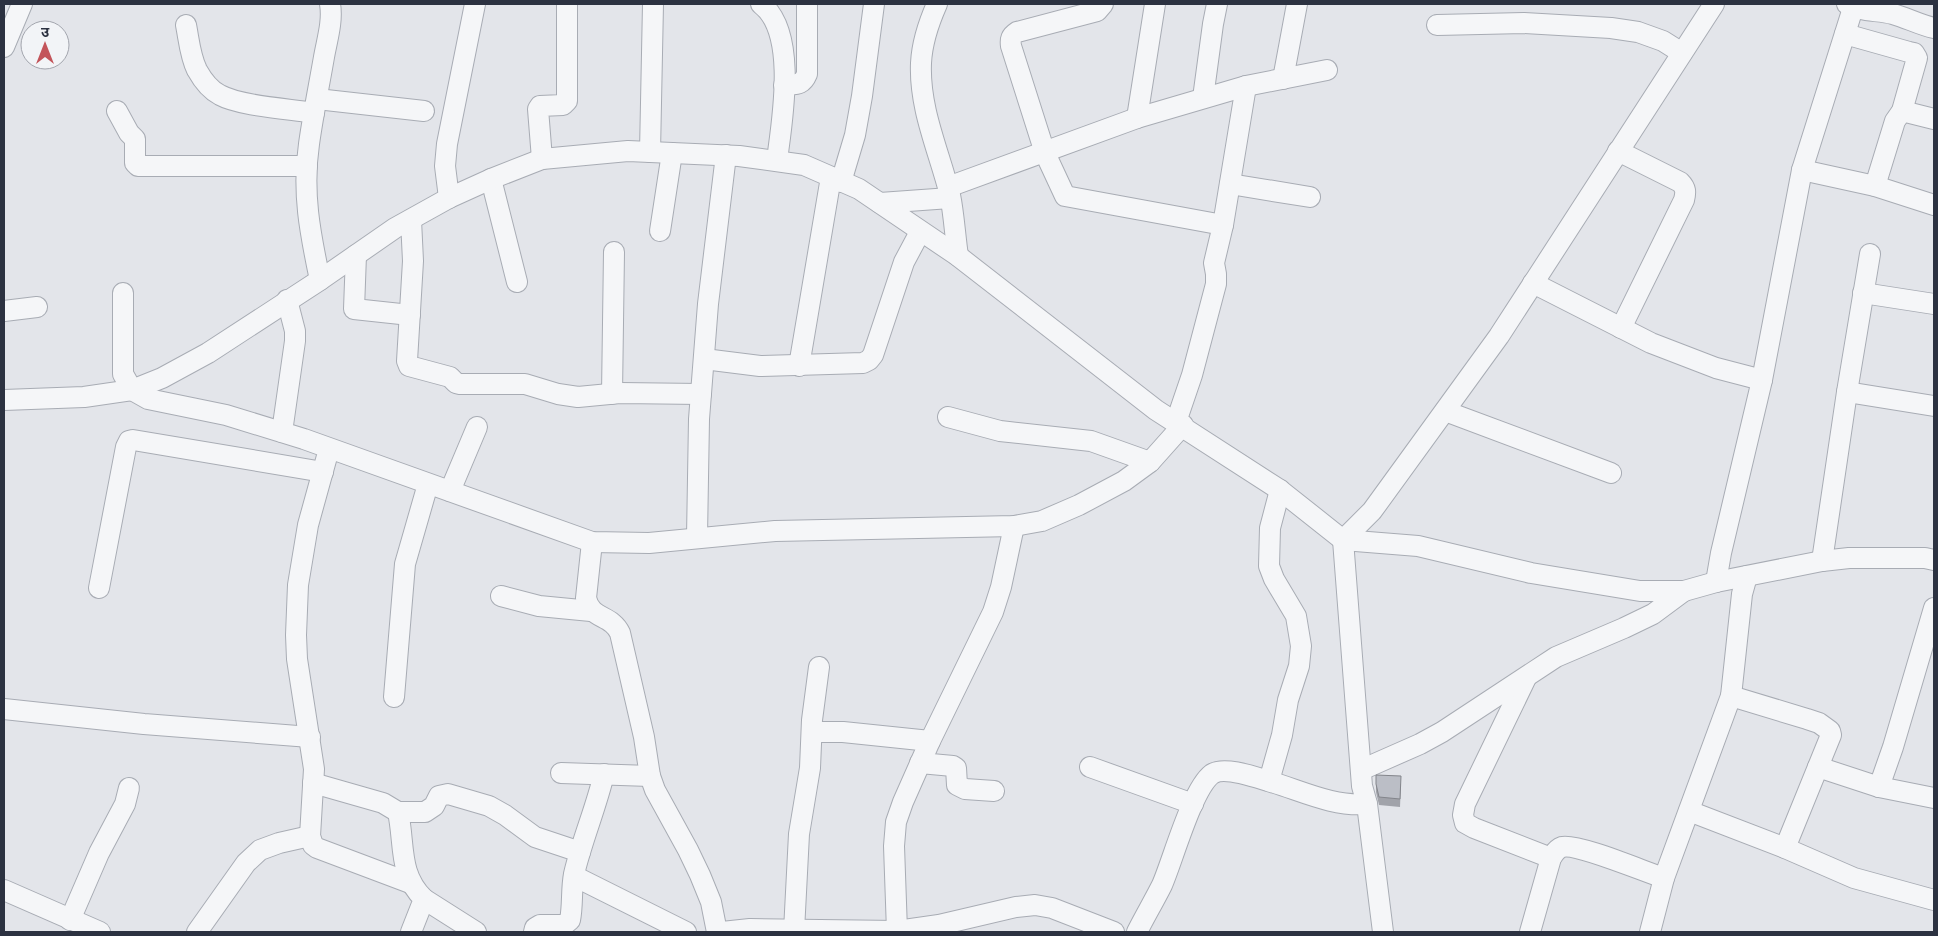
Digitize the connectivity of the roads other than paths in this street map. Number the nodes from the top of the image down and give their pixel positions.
1 (22, 4) edge
2 (330, 4) edge
3 (475, 4) edge
4 (567, 4) edge
5 (653, 4) edge
6 (761, 4) edge
7 (807, 4) edge
8 (874, 4) edge
9 (937, 4) edge
10 (1103, 4) edge
11 (1155, 4) edge
12 (1217, 4) edge
13 (1297, 4) edge
14 (1714, 4) edge
15 (1850, 6) edge
16 (1903, 11) edge
17 (186, 25) dead end
18 (1437, 25) dead end
19 (1934, 28) edge
20 (1845, 34) junction
21 (4, 47) edge
22 (1682, 53) junction
23 (1328, 70) dead end
24 (1283, 79) junction
25 (784, 85) junction
26 (1246, 86) junction
27 (1203, 98) junction
28 (315, 106) junction
29 (116, 111) dead end
30 (424, 111) dead end
31 (1902, 111) junction
32 (1137, 118) junction
33 (1934, 119) edge
34 (1618, 151) junction
35 (650, 152) junction
36 (672, 152) junction
37 (1046, 152) junction
38 (726, 155) junction
39 (542, 159) junction
40 (776, 160) junction
41 (307, 166) junction
42 (1802, 170) junction
43 (491, 179) junction
44 (836, 179) junction
45 (1230, 184) junction
46 (1875, 186) junction
47 (949, 192) junction
48 (1310, 197) dead end
49 (449, 198) junction
50 (880, 203) junction
51 (1934, 205) edge
52 (411, 220) junction
53 (1223, 224) junction
54 (660, 231) dead end
55 (920, 232) junction
56 (614, 252) dead end
57 (1870, 254) dead end
58 (356, 255) junction
59 (958, 256) junction
60 (320, 280) junction
61 (517, 282) dead end
62 (1533, 283) junction
63 (123, 293) dead end
64 (1863, 293) junction
65 (287, 300) junction
66 (1934, 304) edge
67 (37, 307) dead end
68 (4, 311) edge
69 (410, 315) junction
70 (1621, 328) junction
71 (704, 358) junction
72 (799, 366) junction
73 (1762, 380) junction
74 (132, 390) junction
75 (1847, 392) junction
76 (612, 394) junction
77 (701, 394) junction
78 (4, 400) edge
79 (1934, 406) edge
80 (1445, 411) junction
81 (948, 417) dead end
82 (1179, 423) junction
83 (477, 427) dead end
84 (282, 432) junction
85 (329, 449) junction
86 (1150, 462) junction
87 (323, 472) junction
88 (1612, 473) dead end
89 (428, 484) junction
90 (1280, 490) junction
91 (450, 491) junction
92 (1014, 526) junction
93 (697, 537) junction
94 (1343, 540) junction
95 (592, 542) junction
96 (1934, 560) edge
97 (1822, 561) junction
98 (1747, 576) junction
99 (1716, 582) junction
100 (99, 588) dead end
101 (1684, 591) junction
102 (501, 596) dead end
103 (1934, 608) edge
104 (591, 611) junction
105 (819, 667) dead end
106 (1526, 678) junction
107 (1731, 696) junction
108 (394, 697) dead end
109 (4, 709) edge
110 (812, 732) junction
111 (310, 737) junction
112 (930, 741) junction
113 (920, 762) junction
114 (1090, 767) dead end
115 (1818, 767) junction
116 (561, 773) dead end
117 (604, 774) junction
118 (650, 776) junction
119 (1269, 781) junction
120 (313, 783) junction
121 (1879, 787) junction
122 (129, 788) dead end
123 (994, 791) dead end
124 (1362, 792) junction
125 (1934, 798) edge
126 (1193, 804) junction
127 (1688, 811) junction
128 (398, 812) junction
129 (310, 836) junction
130 (1785, 848) junction
131 (580, 852) junction
132 (1551, 858) junction
133 (574, 876) junction
134 (1664, 878) junction
135 (410, 883) junction
136 (4, 890) edge
137 (424, 899) junction
138 (1934, 900) edge
139 (70, 920) junction
140 (794, 930) junction
141 (750, 931) edge
142 (896, 931) junction
143 (100, 932) edge
144 (197, 932) edge
145 (411, 932) edge
146 (476, 932) edge
147 (534, 932) edge
148 (686, 932) edge
149 (717, 932) edge
150 (722, 932) edge
151 (837, 932) edge
152 (1114, 932) edge
153 (1137, 932) edge
154 (1371, 932) edge
155 (1383, 932) edge
156 (1530, 932) edge
157 (1650, 932) edge

1 - 21 street
2 - 28 street
3 - 49 street
4 - 39 street
5 - 35 street
6 - 25 street
7 - 25 street
8 - 44 street
9 - 47 street
10 - 37 street
11 - 32 street
12 - 27 street
13 - 24 street
14 - 22 street
15 - 16 street
15 - 20 street
16 - 19 street
17 - 28 street
18 - 22 street
20 - 31 street
20 - 42 street
22 - 34 street
23 - 24 street
24 - 26 street
25 - 40 street
26 - 27 street
26 - 45 street
27 - 32 street
28 - 30 street
28 - 41 street
29 - 41 street
31 - 33 street
31 - 46 street
32 - 37 street
34 - 62 street
34 - 70 street
35 - 36 street
35 - 39 street
36 - 38 street
36 - 54 street
37 - 47 street
37 - 53 street
38 - 40 street
38 - 71 street
39 - 43 street
40 - 44 street
41 - 60 street
42 - 46 street
42 - 73 street
43 - 49 street
43 - 61 street
44 - 50 street
44 - 72 street
45 - 48 street
45 - 53 street
46 - 51 street
47 - 50 street
47 - 59 street
49 - 52 street
50 - 55 street
52 - 58 street
52 - 69 street
53 - 82 street
55 - 59 street
55 - 72 street
56 - 76 street
57 - 64 street
58 - 60 street
58 - 69 street
59 - 82 street
60 - 65 street
62 - 70 street
62 - 80 street
63 - 74 street
64 - 66 street
64 - 75 street
65 - 74 street
65 - 84 street
67 - 68 street
69 - 76 street
70 - 73 street
71 - 72 street
71 - 77 street
73 - 99 street
74 - 78 street
74 - 84 street
75 - 79 street
75 - 97 street
76 - 77 street
77 - 93 street
80 - 88 street
80 - 94 street
81 - 86 street
82 - 86 street
82 - 90 street
83 - 91 street
84 - 85 street
85 - 87 street
85 - 89 street
86 - 92 street
87 - 100 street
87 - 111 street
89 - 91 street
89 - 108 street
90 - 94 street
90 - 119 street
91 - 95 street
92 - 93 street
92 - 112 street
93 - 95 street
94 - 101 street
94 - 124 street
95 - 104 street
96 - 97 street
97 - 98 street
98 - 99 street
98 - 107 street
99 - 101 street
101 - 106 street
102 - 104 street
103 - 121 street
104 - 118 street
105 - 110 street
106 - 124 street
106 - 132 street
107 - 115 street
107 - 127 street
109 - 111 street
110 - 112 street
110 - 140 street
111 - 120 street
112 - 113 street
113 - 123 street
113 - 142 street
114 - 126 street
115 - 121 street
115 - 130 street
116 - 117 street
117 - 118 street
117 - 131 street
118 - 149 street
119 - 124 street
119 - 126 street
120 - 128 street
120 - 129 street
121 - 125 street
122 - 139 street
124 - 154 street
124 - 155 street
126 - 153 street
127 - 130 street
127 - 134 street
128 - 131 street
128 - 135 street
129 - 135 street
129 - 144 street
130 - 138 street
131 - 133 street
132 - 134 street
132 - 156 street
133 - 147 street
133 - 148 street
134 - 157 street
135 - 137 street
136 - 139 street
137 - 145 street
137 - 146 street
139 - 143 street
140 - 141 street
140 - 151 street
141 - 150 street
142 - 151 street
142 - 152 street

